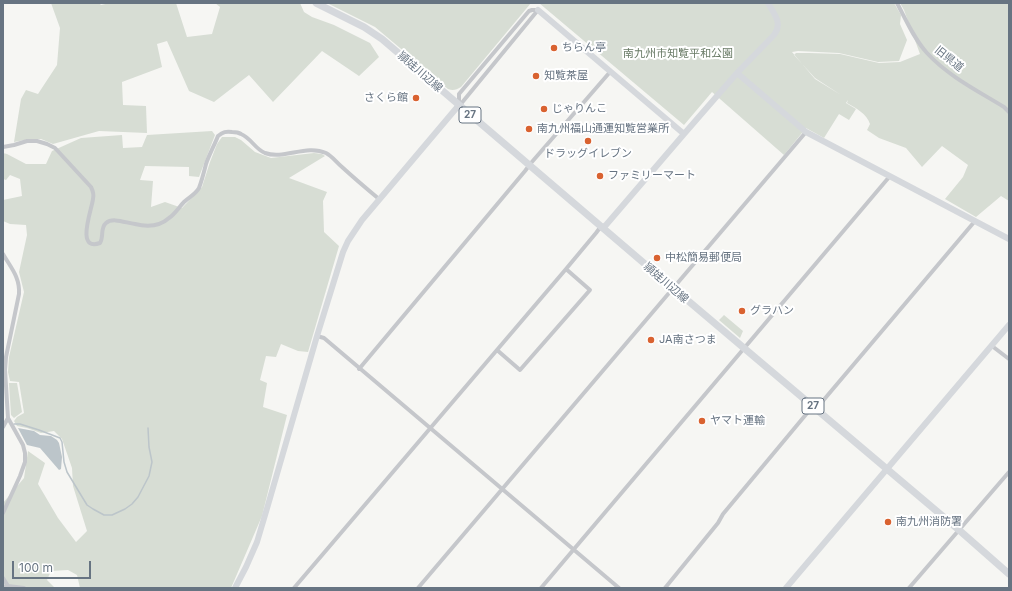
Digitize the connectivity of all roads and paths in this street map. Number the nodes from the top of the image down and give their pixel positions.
1 (316, 3) edge
2 (768, 3) edge
3 (897, 3) edge
4 (538, 10) junction
5 (610, 72) junction
6 (737, 73) junction
7 (459, 105) junction
8 (1009, 112) edge
9 (806, 132) junction
10 (684, 134) junction
11 (3, 147) edge
12 (529, 165) junction
13 (890, 176) junction
14 (379, 199) junction
15 (975, 221) junction
16 (602, 228) junction
17 (1009, 239) edge
18 (3, 254) edge
19 (566, 269) junction
20 (673, 288) junction
21 (1009, 326) edge
22 (317, 336) junction
23 (992, 346) junction
24 (745, 349) junction
25 (497, 350) junction
26 (1009, 360) edge
27 (359, 369) junction
28 (815, 408) junction
29 (8, 418) junction
30 (3, 427) edge
31 (430, 428) junction
32 (887, 470) junction
33 (1009, 472) edge
34 (502, 489) junction
35 (3, 513) edge
36 (959, 530) junction
37 (574, 550) junction
38 (1009, 574) edge
39 (3, 578) edge
40 (8, 586) junction
41 (3, 587) edge
42 (24, 588) edge
43 (235, 588) edge
44 (294, 588) edge
45 (418, 588) edge
46 (541, 588) edge
47 (619, 588) edge
48 (665, 588) edge
49 (786, 588) edge
50 (910, 588) edge

1 - 7 main road, 頴娃川辺線 / 27
2 - 6 street
3 - 8 street, 旧県道
4 - 5 street
4 - 7 street
4 - 7 street
5 - 10 street
5 - 12 street
6 - 9 street
6 - 10 street
7 - 12 main road, 頴娃川辺線 / 27
7 - 14 street
9 - 13 street
9 - 20 street
10 - 16 street
11 - 14 street
12 - 16 main road, 頴娃川辺線 / 27
12 - 27 street
13 - 15 street
13 - 24 street
14 - 22 street
15 - 17 street
15 - 28 street
16 - 19 street
16 - 20 main road, 頴娃川辺線 / 27
18 - 29 street
19 - 25 street
19 - 25 street
20 - 24 main road, 頴娃川辺線 / 27
20 - 34 street
21 - 23 street
22 - 27 street
22 - 43 street
23 - 26 street
23 - 32 street
24 - 28 main road, 頴娃川辺線 / 27
24 - 37 street
25 - 31 street
27 - 31 street
28 - 32 main road, 頴娃川辺線 / 27
28 - 48 street
29 - 30 street
29 - 35 street
31 - 34 street
31 - 44 street
32 - 36 main road, 頴娃川辺線 / 27
32 - 49 street
33 - 36 street
34 - 37 street
34 - 45 street
36 - 38 main road, 頴娃川辺線 / 27
36 - 50 street
37 - 46 street
37 - 47 street
39 - 40 street
40 - 41 street
40 - 42 street

